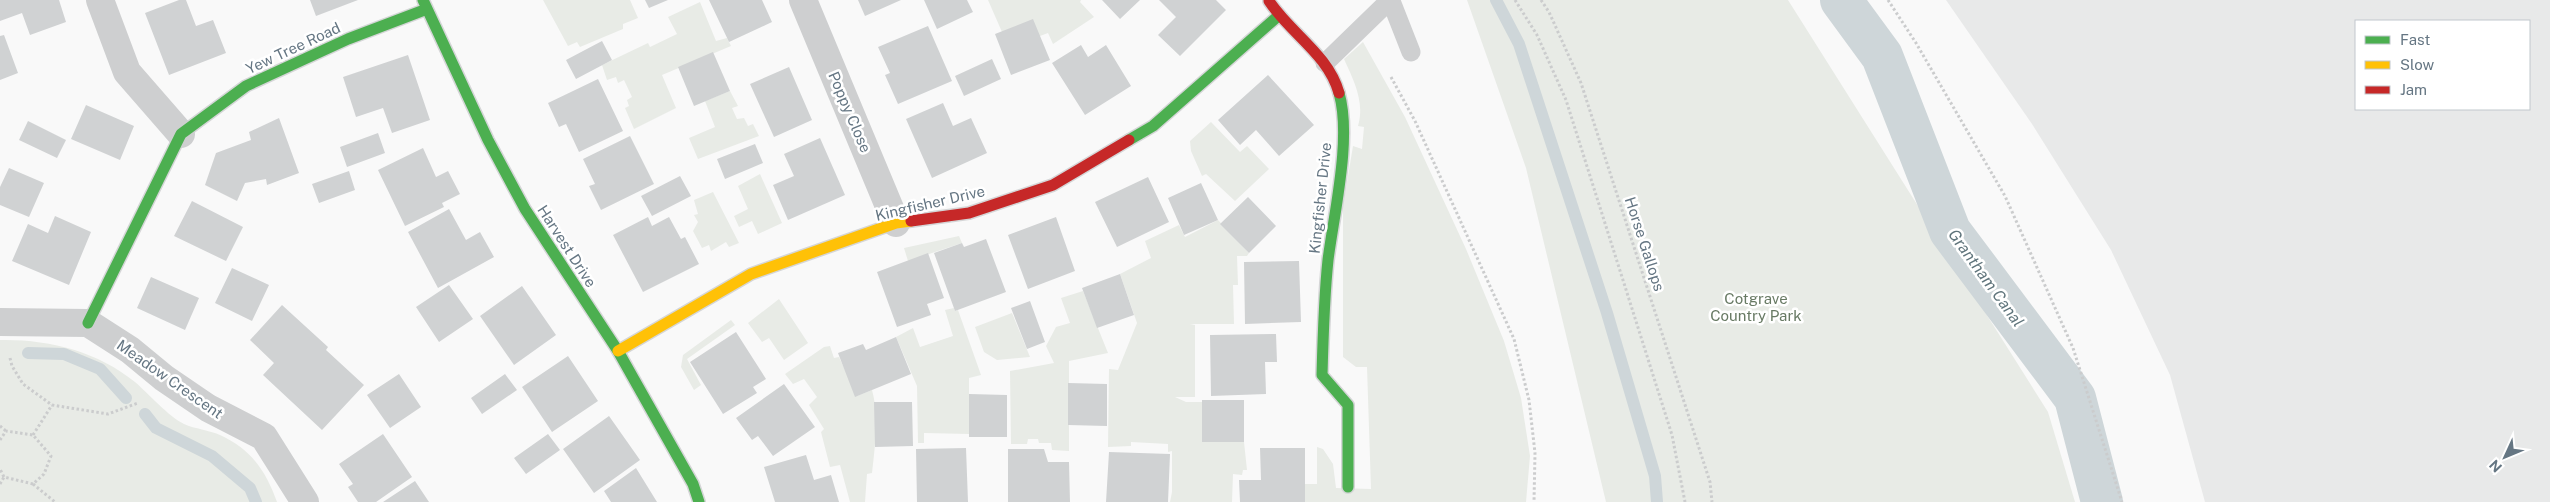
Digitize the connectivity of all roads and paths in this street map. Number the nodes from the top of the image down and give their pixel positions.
1 (100, 0) edge
2 (803, 0) edge
3 (1268, 0) edge
4 (1515, 0) edge
5 (1540, 0) edge
6 (1888, 0) edge
7 (1390, 1) edge
8 (425, 5) edge
9 (1277, 16) junction
10 (1364, 27) junction
11 (1411, 52) dead end
12 (1325, 63) junction
13 (181, 134) junction
14 (896, 223) junction
15 (0, 322) edge
16 (88, 323) junction
17 (618, 351) junction
18 (164, 378) junction
19 (52, 406) junction
20 (0, 426) edge
21 (6, 431) junction
22 (33, 435) junction
23 (0, 440) edge
24 (0, 469) edge
25 (4, 477) junction
26 (0, 484) edge
27 (33, 484) junction
28 (1348, 487) dead end
29 (55, 502) edge
30 (305, 502) edge
31 (699, 502) edge
32 (1534, 502) edge
33 (1685, 502) edge
34 (1712, 502) edge
35 (2122, 502) edge

1 - 13 street
2 - 14 street, Poppy Close
3 - 9 street, Kingfisher Drive
4 - 33 path
5 - 34 path, Horse Gallops
6 - 35 path
7 - 10 lane
7 - 11 lane
8 - 13 street, Yew Tree Road
8 - 17 street, Harvest Drive
9 - 12 street, Kingfisher Drive
9 - 14 street, Kingfisher Drive
10 - 12 lane
10 - 32 path
12 - 28 street, Kingfisher Drive
13 - 16 street
14 - 17 street, Kingfisher Drive
15 - 16 street
15 - 19 path
16 - 18 street, Meadow Crescent
17 - 31 street, Harvest Drive
18 - 19 path
18 - 30 street, Meadow Crescent
19 - 22 path
20 - 21 path
21 - 22 path
21 - 23 path
22 - 27 path
24 - 25 path
25 - 26 path
25 - 27 path
27 - 29 path

